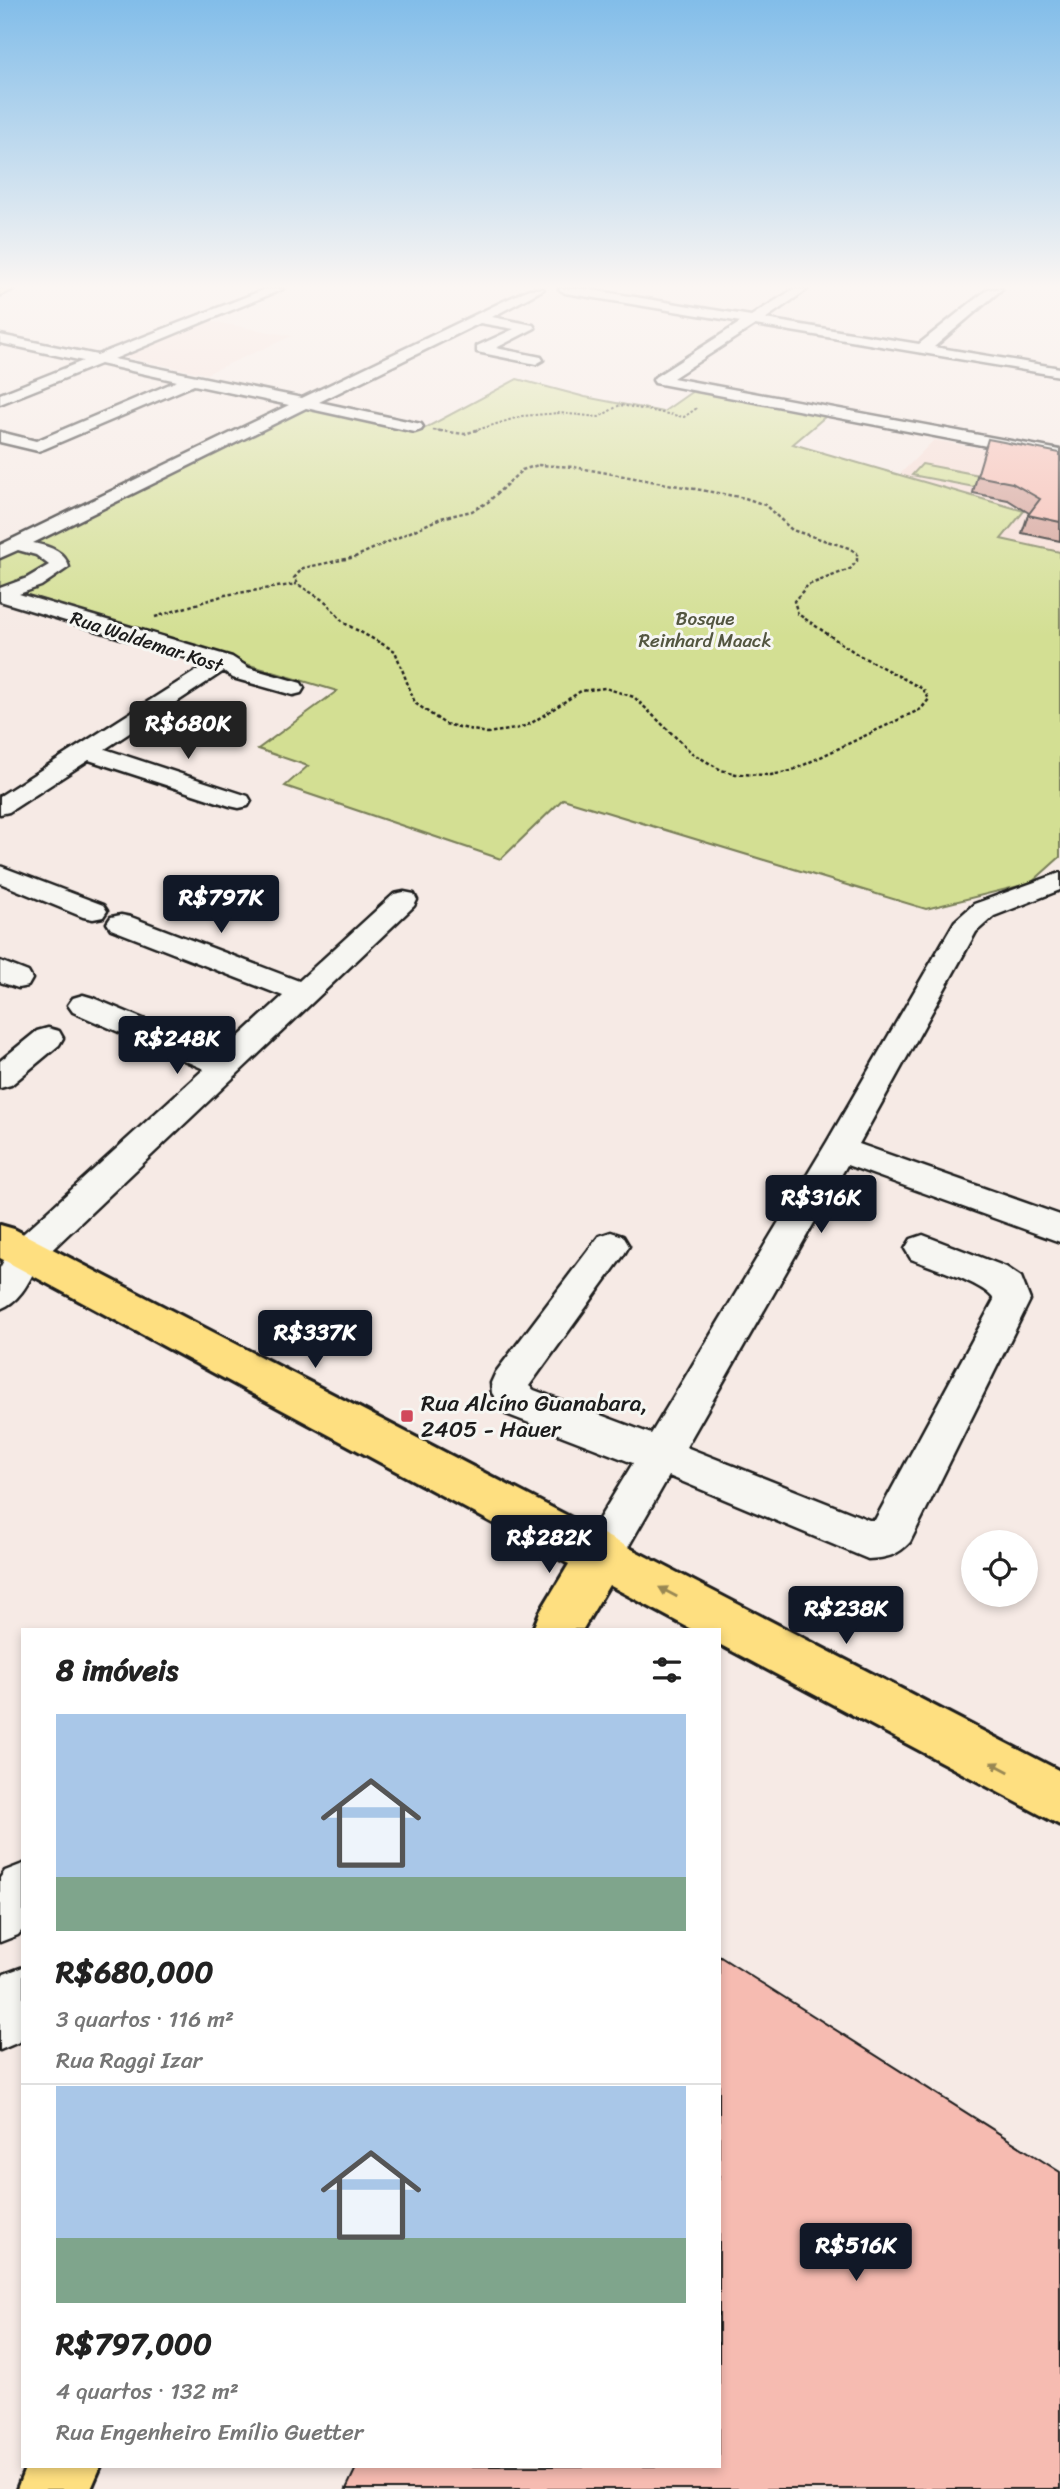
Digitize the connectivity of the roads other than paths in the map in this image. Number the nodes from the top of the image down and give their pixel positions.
1 (133, 405) edge
2 (299, 405) edge
3 (313, 405) edge
4 (793, 405) edge
5 (415, 427) road end
6 (0, 437) edge
7 (1059, 453) edge
8 (8, 548) edge
9 (0, 595) edge
10 (224, 662) junction
11 (293, 688) dead end
12 (87, 751) junction
13 (239, 801) dead end
14 (0, 807) edge
15 (0, 874) edge
16 (1060, 881) edge
17 (1026, 894) junction
18 (404, 900) dead end
19 (1060, 905) edge
20 (93, 911) dead end
21 (121, 923) dead end
22 (303, 994) junction
23 (83, 1005) dead end
24 (48, 1038) dead end
25 (226, 1066) junction
26 (0, 1077) edge
27 (839, 1150) junction
28 (1060, 1229) edge
29 (611, 1246) dead end
30 (12, 1247) edge
31 (923, 1249) dead end
32 (0, 1294) edge
33 (661, 1455) junction
34 (600, 1556) junction
35 (558, 1628) edge
36 (1060, 1799) edge
37 (21, 1891) edge
38 (0, 1917) edge
39 (21, 1996) edge
40 (0, 2023) edge
41 (65, 2468) edge
42 (52, 2489) edge

1 - 6 street
2 - 8 street
3 - 5 street
4 - 7 street
8 - 9 street
9 - 10 street, Rua Waldemar Kost
10 - 11 street, Rua Waldemar Kost
10 - 12 street
12 - 13 street
12 - 14 street
15 - 20 street
16 - 17 street
17 - 19 street
17 - 27 street
18 - 22 street
21 - 22 street
22 - 25 street
23 - 25 street
24 - 26 street
25 - 30 street
27 - 28 street
27 - 33 street
29 - 33 street
30 - 32 street
30 - 34 main road
31 - 33 street
33 - 34 street
34 - 35 main road
36 -> 34 main road
37 - 38 street
39 - 40 street
41 - 42 main road

